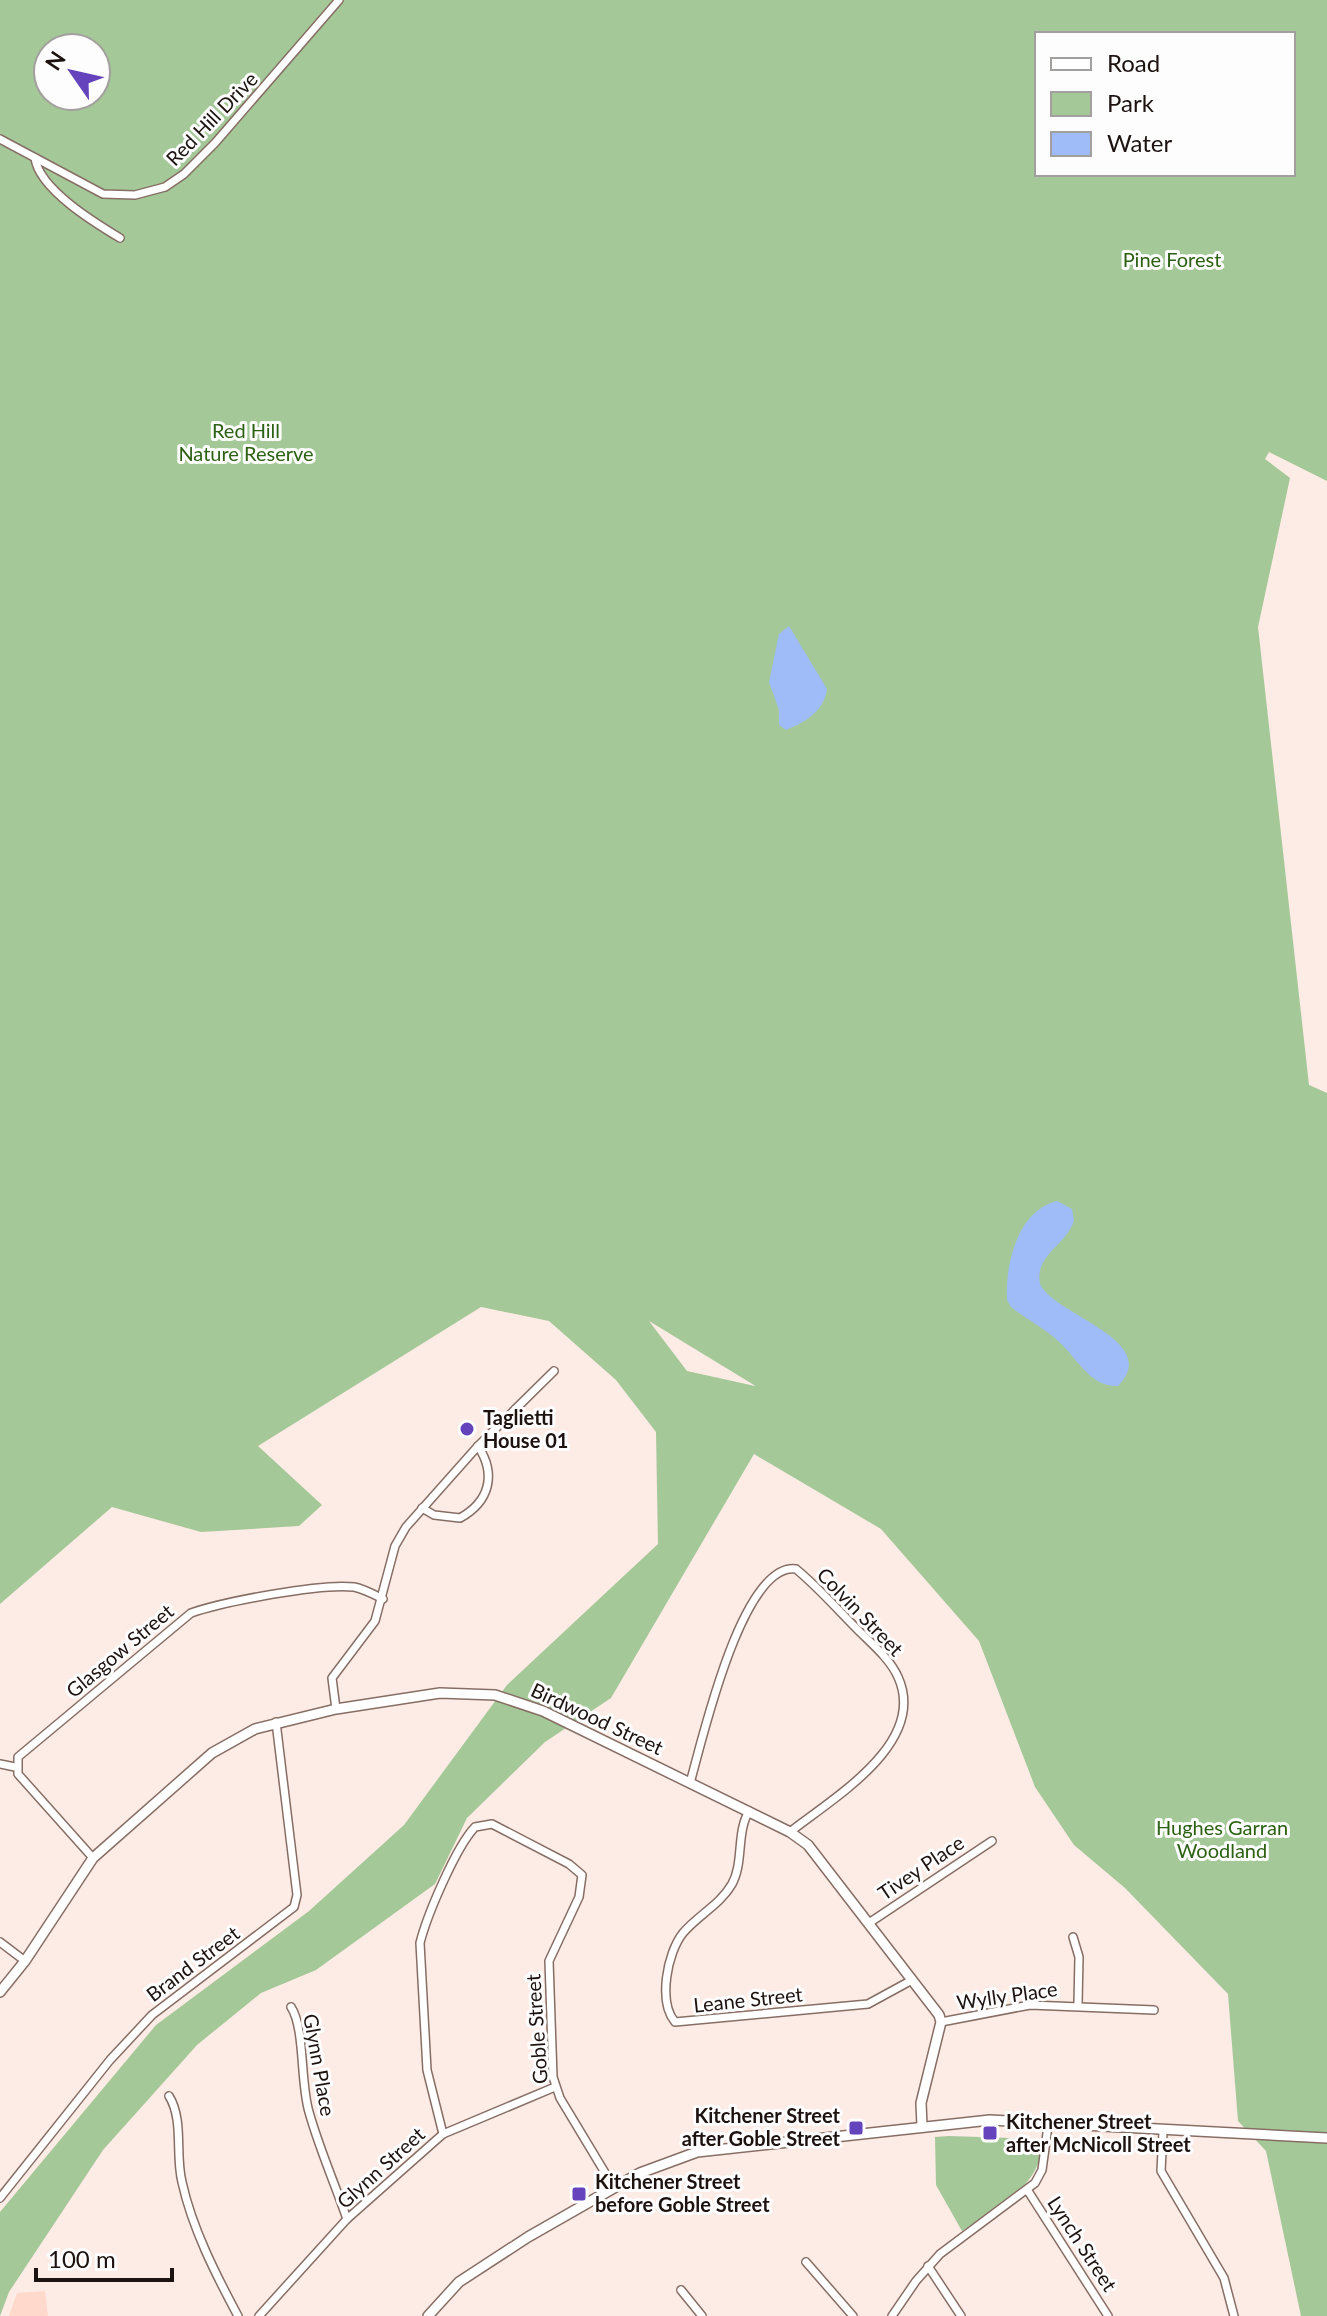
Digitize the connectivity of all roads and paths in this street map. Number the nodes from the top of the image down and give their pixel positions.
1 (339, 0) edge
2 (0, 139) edge
3 (35, 158) junction
4 (120, 238) dead end
5 (554, 1371) dead end
6 (478, 1446) junction
7 (422, 1508) junction
8 (383, 1599) junction
9 (336, 1709) junction
10 (276, 1722) junction
11 (0, 1764) edge
12 (15, 1767) junction
13 (690, 1783) junction
14 (749, 1811) junction
15 (790, 1832) junction
16 (992, 1841) dead end
17 (93, 1858) junction
18 (869, 1923) junction
19 (1073, 1937) dead end
20 (0, 1942) edge
21 (25, 1961) junction
22 (912, 1980) junction
23 (0, 1992) edge
24 (1078, 2004) junction
25 (291, 2007) dead end
26 (1154, 2010) dead end
27 (941, 2022) junction
28 (555, 2087) junction
29 (169, 2096) dead end
30 (922, 2126) junction
31 (1048, 2126) junction
32 (1163, 2132) junction
33 (443, 2134) junction
34 (1327, 2138) edge
35 (613, 2186) junction
36 (1028, 2191) junction
37 (0, 2198) edge
38 (347, 2219) junction
39 (806, 2262) dead end
40 (928, 2266) junction
41 (681, 2290) dead end
42 (238, 2316) edge
43 (259, 2316) edge
44 (428, 2316) edge
45 (702, 2316) edge
46 (853, 2316) edge
47 (892, 2316) edge
48 (961, 2316) edge
49 (1108, 2316) edge
50 (1234, 2316) edge

1 - 3 street, Red Hill Drive
2 - 3 street, Red Hill Drive
3 - 4 street
5 - 6 street
6 - 7 street
6 - 7 street
7 - 8 street
8 - 9 street
8 - 12 street, Glasgow Street
9 - 10 street, Birdwood Street
9 - 13 street, Birdwood Street
10 - 17 street, Birdwood Street
10 - 37 street, Brand Street
11 - 12 street
12 - 17 street
13 - 14 street, Birdwood Street
13 - 15 street, Colvin Street
14 - 15 street, Birdwood Street
14 - 22 street, Leane Street
15 - 18 street, Birdwood Street
16 - 18 street, Tivey Place
17 - 21 street, Birdwood Street
18 - 22 street, Birdwood Street
19 - 24 street, Wylly Place
20 - 21 street
21 - 23 street, Birdwood Street
22 - 27 street, Birdwood Street
24 - 26 street, Wylly Place
24 - 27 street, Wylly Place
25 - 38 street, Glynn Place
27 - 30 street
28 - 33 street, Glynn Street
28 - 33 street, Goble Street
28 - 35 street, Goble Street
29 - 42 street
30 - 31 street
30 - 35 street
31 - 32 street
31 - 36 street
32 - 34 street
32 - 50 street
33 - 38 street, Glynn Street
35 - 44 street
36 - 40 street
36 - 49 street, Lynch Street
38 - 43 street, Glynn Street
39 - 46 street
40 - 47 street
40 - 48 street
41 - 45 street

